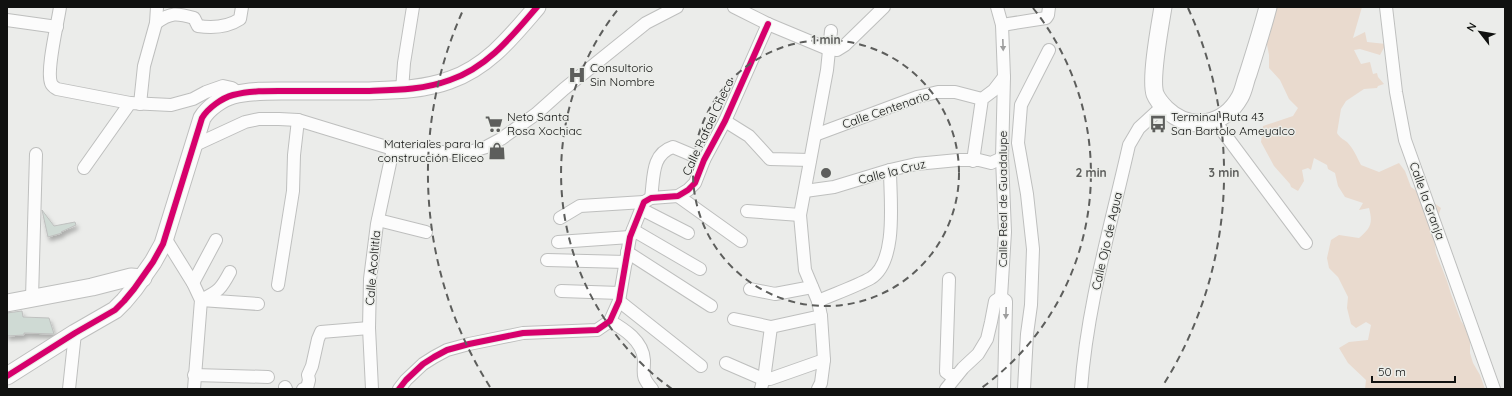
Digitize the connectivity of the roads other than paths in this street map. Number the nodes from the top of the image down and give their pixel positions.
1 (60, 7) edge
2 (157, 7) edge
3 (242, 7) edge
4 (413, 7) edge
5 (537, 7) edge
6 (677, 7) edge
7 (734, 7) edge
8 (884, 7) edge
9 (997, 7) edge
10 (1163, 7) edge
11 (1268, 7) edge
12 (1386, 7) edge
13 (1048, 12) edge
14 (7, 20) edge
15 (156, 23) junction
16 (768, 24) junction
17 (1002, 25) junction
18 (57, 27) junction
19 (831, 31) dead end
20 (828, 49) junction
21 (1049, 50) dead end
22 (1004, 77) junction
23 (402, 90) junction
24 (240, 94) junction
25 (982, 99) junction
26 (135, 103) junction
27 (1163, 106) junction
28 (298, 120) junction
29 (725, 121) junction
30 (1215, 121) junction
31 (815, 135) junction
32 (193, 146) junction
33 (393, 149) junction
34 (36, 154) dead end
35 (1002, 158) junction
36 (704, 160) junction
37 (810, 160) junction
38 (973, 161) junction
39 (84, 168) dead end
40 (890, 170) junction
41 (805, 191) junction
42 (678, 196) junction
43 (645, 203) junction
44 (747, 211) dead end
45 (800, 215) junction
46 (560, 218) dead end
47 (378, 220) junction
48 (426, 232) dead end
49 (688, 233) dead end
50 (631, 234) junction
51 (165, 238) junction
52 (216, 240) dead end
53 (741, 241) dead end
54 (558, 242) dead end
55 (1306, 243) dead end
56 (626, 257) junction
57 (547, 260) dead end
58 (700, 269) dead end
59 (230, 272) dead end
60 (143, 278) junction
61 (949, 279) dead end
62 (193, 283) junction
63 (278, 285) dead end
64 (812, 287) junction
65 (750, 289) dead end
66 (561, 292) dead end
67 (620, 297) junction
68 (1001, 297) junction
69 (32, 298) junction
70 (201, 300) junction
71 (818, 301) junction
72 (7, 303) edge
73 (258, 304) dead end
74 (711, 306) dead end
75 (821, 316) junction
76 (734, 319) dead end
77 (610, 320) junction
78 (771, 327) junction
79 (369, 328) junction
80 (75, 333) junction
81 (824, 360) junction
82 (726, 363) dead end
83 (701, 366) dead end
84 (194, 375) junction
85 (957, 375) junction
86 (7, 376) edge
87 (268, 377) dead end
88 (762, 384) edge
89 (70, 389) edge
90 (194, 389) edge
91 (303, 389) edge
92 (372, 389) edge
93 (399, 389) edge
94 (652, 389) edge
95 (818, 389) edge
96 (946, 389) edge
97 (1004, 389) edge
98 (1024, 389) edge
99 (1082, 389) edge
100 (1494, 389) edge

1 - 18 street
2 - 15 street
3 - 15 street
4 - 23 street
5 - 23 street
6 - 33 street
7 - 16 street
8 - 20 street
9 - 17 street, Calle Real de Guadalupe
10 - 27 street
11 - 30 street
12 - 100 street, Calle la Granja
13 - 17 street
14 - 18 street
15 - 26 street
16 - 20 street
16 - 29 street, Calle Rafael Checa
17 -> 22 street, Calle Real de Guadalupe
18 - 26 street
19 - 20 street
20 - 31 street
21 - 98 street
22 - 25 street
22 - 35 street, Calle Real de Guadalupe
23 - 24 street
24 - 26 street
24 - 32 street
25 - 31 street, Calle Centenario
25 - 38 street
26 - 39 street
27 - 30 street
27 - 99 street, Calle Ojo de Agua
28 - 32 street
28 - 33 street
28 - 63 street
29 - 36 street, Calle Rafael Checa
29 - 37 street
30 - 55 street
31 - 37 street
32 - 51 street
33 - 47 street, Calle Acoltitla
34 - 69 street
35 - 38 street, Calle la Cruz
35 - 68 street, Calle Real de Guadalupe
36 - 42 street, Calle Rafael Checa
36 - 43 street
37 - 41 street
38 - 40 street, Calle la Cruz
40 - 41 street, Calle la Cruz
40 - 71 street
41 - 45 street
42 - 43 street
42 - 53 street
43 - 46 street
43 - 49 street
43 - 50 street
44 - 45 street
45 - 64 street
47 - 48 street
47 - 79 street, Calle Acoltitla
50 - 54 street
50 - 56 street
50 - 58 street
51 - 60 street
51 - 62 street
52 - 62 street
56 - 57 street
56 - 67 street
56 - 74 street
59 - 70 street
60 - 69 street
60 - 80 street
61 - 85 street
62 - 70 street
64 - 65 street
64 - 71 street
66 - 67 street
67 - 77 street
67 - 83 street
68 - 85 street
68 -> 97 street, Calle Real de Guadalupe
69 - 72 street
70 - 73 street
70 - 84 street
71 - 75 street
75 - 78 street
75 - 81 street
76 - 78 street
77 - 93 street
77 - 94 street
78 - 88 street
79 - 91 street
79 - 92 street, Calle Acoltitla
80 - 86 street
80 - 89 street
81 - 88 street
81 - 95 street
82 - 88 street
84 - 87 street
84 - 90 street
85 - 96 street

